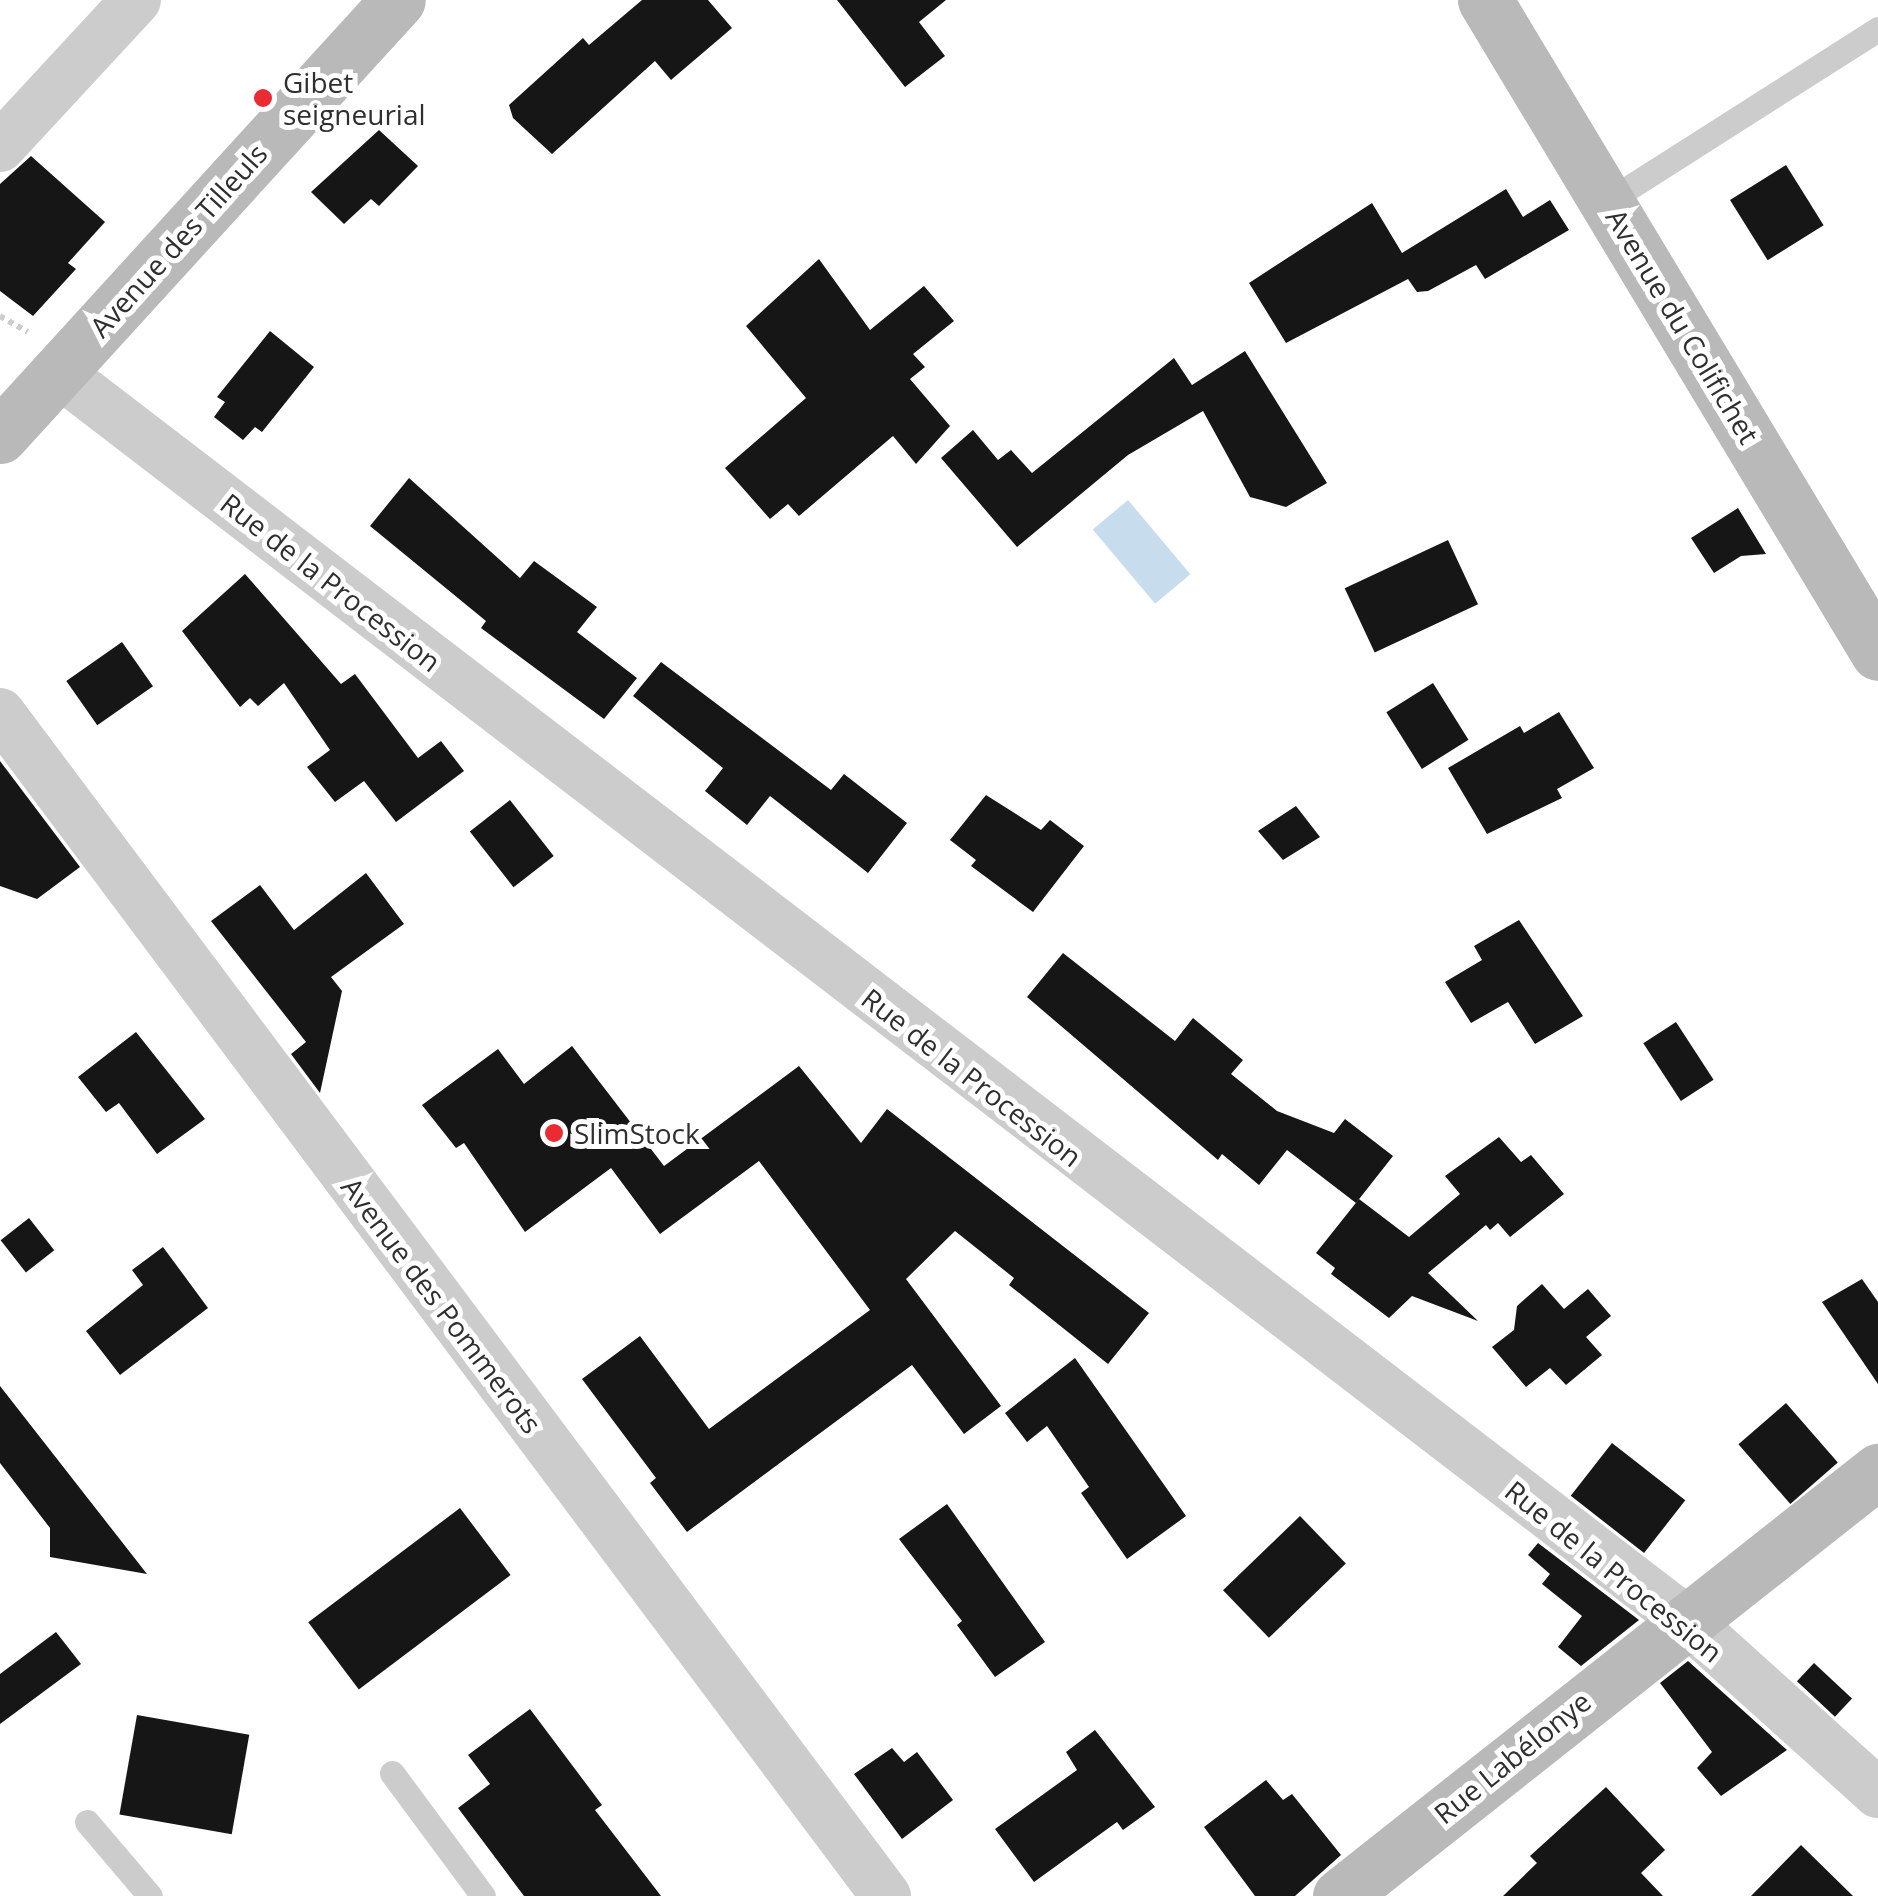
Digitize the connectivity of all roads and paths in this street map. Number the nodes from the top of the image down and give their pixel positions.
1 (136, 0) edge
2 (398, 0) edge
3 (1485, 0) edge
4 (1878, 29) edge
5 (0, 147) edge
6 (1608, 202) junction
7 (58, 372) junction
8 (0, 436) edge
9 (1878, 653) edge
10 (0, 713) edge
11 (1878, 1471) edge
12 (1688, 1622) junction
13 (392, 1773) dead end
14 (1878, 1793) edge
15 (87, 1822) dead end
16 (150, 1896) edge
17 (483, 1896) edge
18 (886, 1896) edge
19 (1340, 1896) edge

1 - 5 street
2 - 7 main road, Avenue des Tilleuls
3 - 6 main road, Avenue du Colifichet
4 - 6 lane
6 - 9 main road, Avenue du Colifichet
7 - 8 main road, Avenue des Tilleuls
7 - 12 street, Rue de la Procession
10 - 18 street, Avenue des Pommerots
11 - 12 main road, Rue Labélonye
12 - 14 street, Rue de la Procession
12 - 19 main road, Rue Labélonye
13 - 17 lane
15 - 16 lane

